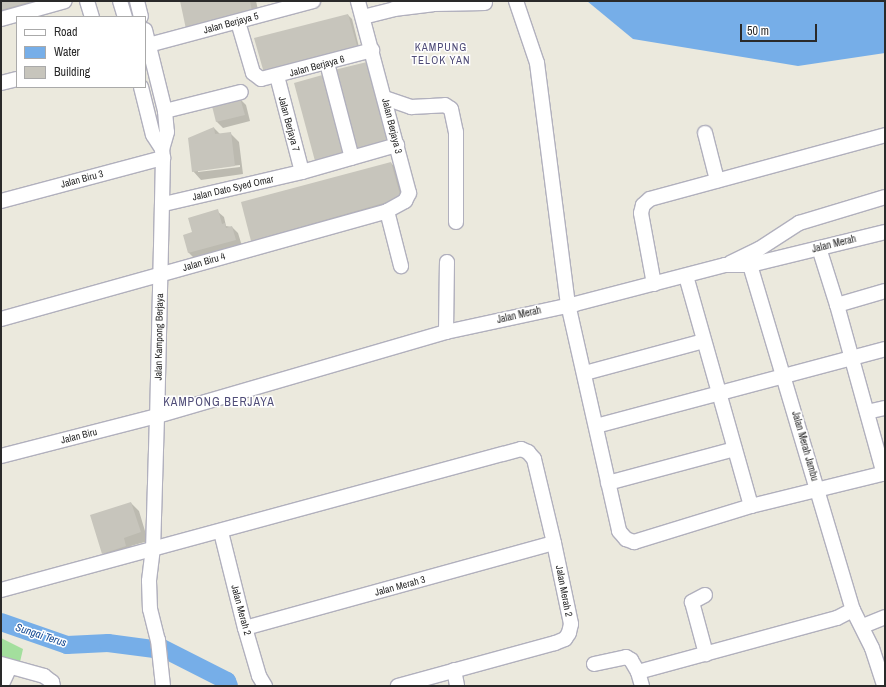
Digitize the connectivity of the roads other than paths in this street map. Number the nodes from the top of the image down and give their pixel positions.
1 (65, 1) edge
2 (87, 1) edge
3 (120, 1) edge
4 (137, 1) edge
5 (313, 1) edge
6 (358, 1) edge
7 (516, 1) edge
8 (485, 3) dead end
9 (92, 16) edge
10 (125, 16) edge
11 (142, 16) edge
12 (363, 17) junction
13 (1, 18) edge
14 (238, 22) junction
15 (147, 46) edge
16 (372, 50) junction
17 (327, 63) junction
18 (277, 76) junction
19 (16, 79) edge
20 (1, 83) edge
21 (141, 88) edge
22 (241, 92) dead end
23 (385, 98) junction
24 (165, 111) junction
25 (705, 133) dead end
26 (885, 135) edge
27 (397, 146) junction
28 (162, 153) junction
29 (352, 158) junction
30 (302, 172) junction
31 (717, 180) junction
32 (885, 197) edge
33 (1, 201) edge
34 (405, 201) joint
35 (164, 204) junction
36 (387, 211) junction
37 (456, 222) dead end
38 (885, 232) edge
39 (819, 248) junction
40 (447, 262) dead end
41 (724, 265) junction
42 (750, 265) junction
43 (401, 266) dead end
44 (160, 274) junction
45 (686, 276) junction
46 (654, 284) junction
47 (885, 291) edge
48 (568, 304) junction
49 (837, 304) junction
50 (1, 319) edge
51 (446, 332) junction
52 (704, 341) junction
53 (885, 349) edge
54 (852, 358) junction
55 (584, 373) junction
56 (784, 376) junction
57 (719, 394) junction
58 (885, 408) edge
59 (867, 412) junction
60 (157, 416) junction
61 (596, 426) junction
62 (735, 449) junction
63 (1, 456) edge
64 (884, 473) edge
65 (608, 483) junction
66 (818, 490) junction
67 (751, 506) junction
68 (221, 532) junction
69 (554, 543) junction
70 (153, 548) junction
71 (1, 590) edge
72 (705, 595) dead end
73 (853, 610) junction
74 (885, 617) edge
75 (863, 626) junction
76 (245, 628) junction
77 (706, 654) junction
78 (594, 664) dead end
79 (6, 666) edge
80 (454, 670) junction
81 (638, 672) junction
82 (1, 686) edge
83 (53, 686) edge
84 (163, 686) edge
85 (265, 686) edge
86 (398, 686) edge
87 (457, 686) edge
88 (642, 686) edge
89 (884, 686) edge

1 - 13 street
2 - 9 street
3 - 10 street
4 - 11 street
5 - 14 street, Jalan Berjaya 5
6 - 12 street, Jalan Berjaya 3
7 - 48 street
8 - 12 street
12 - 16 street, Jalan Berjaya 3
14 - 15 street, Jalan Berjaya 5
14 - 18 street, Jalan Berjaya 6
15 - 24 street, Jalan Kampong Berjaya
16 - 17 street, Jalan Berjaya 6
16 - 23 street, Jalan Berjaya 3
17 - 18 street, Jalan Berjaya 6
17 - 29 street
18 - 30 street, Jalan Berjaya 7
19 - 20 street
21 - 28 street, Jalan Kampong Berjaya
22 - 24 street
23 - 27 street, Jalan Berjaya 3
23 - 37 street
24 - 28 street, Jalan Kampong Berjaya
25 - 31 street
26 - 31 street
27 - 29 street, Jalan Dato Syed Omar
27 - 34 street, Jalan Berjaya 3
28 - 33 street, Jalan Biru 3
28 - 35 street, Jalan Kampong Berjaya
29 - 30 street, Jalan Dato Syed Omar
30 - 35 street, Jalan Dato Syed Omar
31 - 46 street
32 - 41 street
34 - 36 street, Jalan Biru 4
35 - 44 street, Jalan Kampong Berjaya
36 - 43 street
36 - 44 street, Jalan Biru 4
38 - 39 street, Jalan Merah
39 - 42 street, Jalan Merah
39 - 49 street
40 - 51 street
41 - 42 street, Jalan Merah
41 - 45 street, Jalan Merah
42 - 56 street, Jalan Merah Jambu
44 - 50 street, Jalan Biru 4
44 - 60 street, Jalan Kampong Berjaya
45 - 46 street, Jalan Merah
45 - 52 street
46 - 48 street, Jalan Merah
47 - 49 street
48 - 51 street, Jalan Merah
48 - 55 street
49 - 54 street
51 - 60 street, Jalan Merah
52 - 55 street
52 - 57 street
53 - 54 street
54 - 56 street
54 - 59 street
55 - 61 street
56 - 57 street
56 - 66 street, Jalan Merah Jambu
57 - 61 street
57 - 62 street
58 - 59 street
59 - 64 street
60 - 63 street, Jalan Biru
60 - 70 street, Jalan Kampong Berjaya
61 - 65 street
62 - 65 street
62 - 67 street
64 - 66 street
65 - 67 street
66 - 67 street
66 - 73 street, Jalan Merah Jambu
68 - 69 street, Jalan Merah 2
68 - 70 street
68 - 76 street, Jalan Merah 2
69 - 76 street, Jalan Merah 3
69 - 80 street, Jalan Merah 2
70 - 71 street
70 - 84 street, Jalan Kampong Berjaya
72 - 77 street
73 - 75 street, Jalan Merah Jambu
73 - 77 street
74 - 75 street
75 - 89 street, Jalan Merah Jambu
76 - 85 street, Jalan Merah 2
77 - 81 street
78 - 81 street
79 - 82 street
79 - 83 street
80 - 86 street, Jalan Merah 2
80 - 87 street
81 - 88 street

